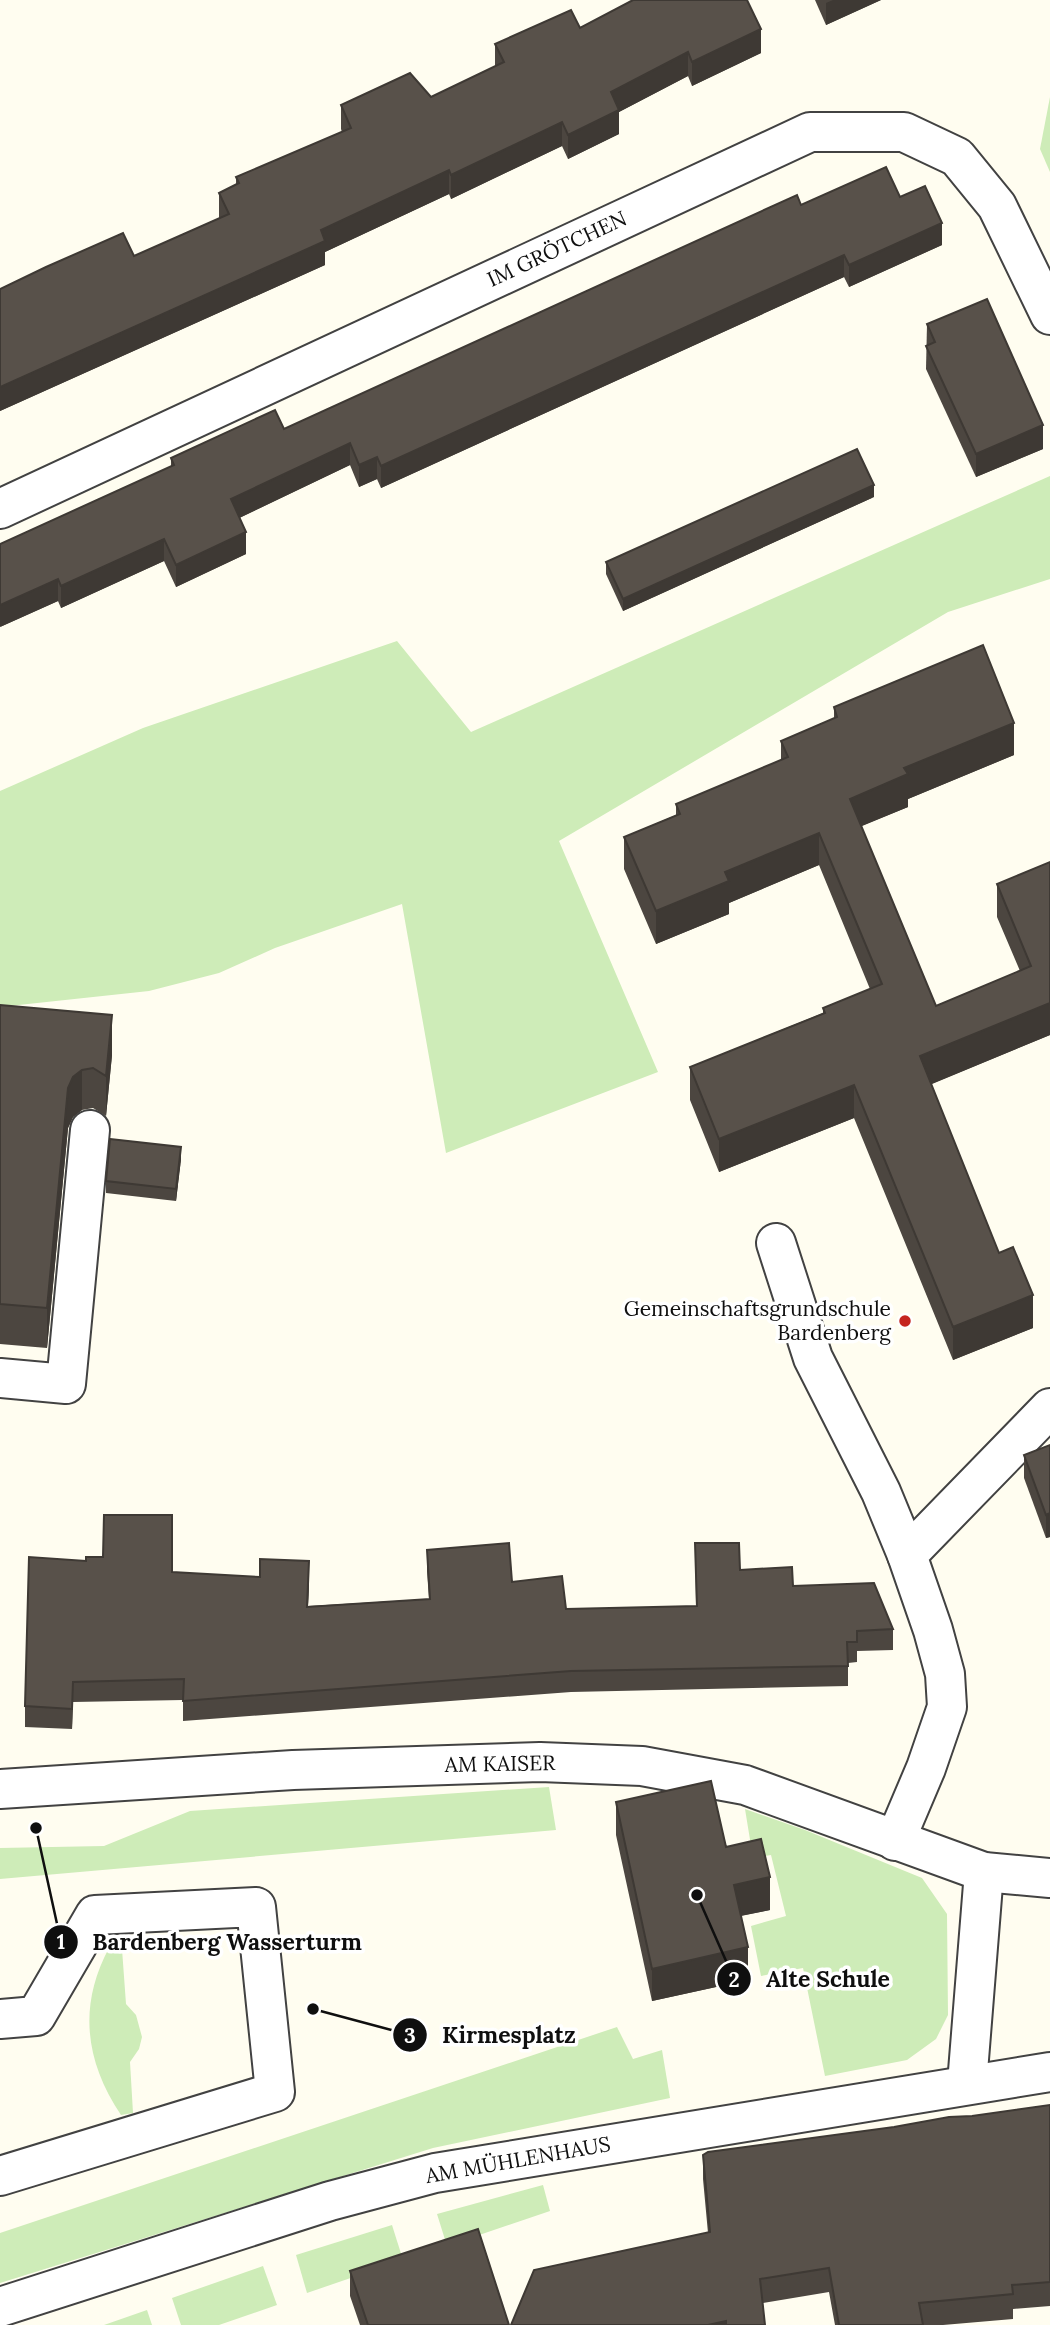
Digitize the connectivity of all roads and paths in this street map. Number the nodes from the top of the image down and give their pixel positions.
1 (1050, 315) edge
2 (0, 509) edge
3 (90, 1130) dead end
4 (776, 1243) dead end
5 (0, 1378) edge
6 (1050, 1408) edge
7 (907, 1555) junction
8 (0, 1789) edge
9 (895, 1841) junction
10 (984, 1872) junction
11 (1050, 1878) edge
12 (0, 2019) edge
13 (1050, 2072) edge
14 (967, 2084) junction
15 (0, 2176) edge
16 (0, 2307) edge

1 - 2 street, IM GRÖTCHEN
3 - 5 street
4 - 7 street
6 - 7 street
7 - 9 street
8 - 9 street, AM KAISER
9 - 10 street, AM KAISER
10 - 11 street, AM KAISER
10 - 14 street
12 - 15 street
13 - 14 street, AM MÜHLENHAUS
14 - 16 street, AM MÜHLENHAUS

